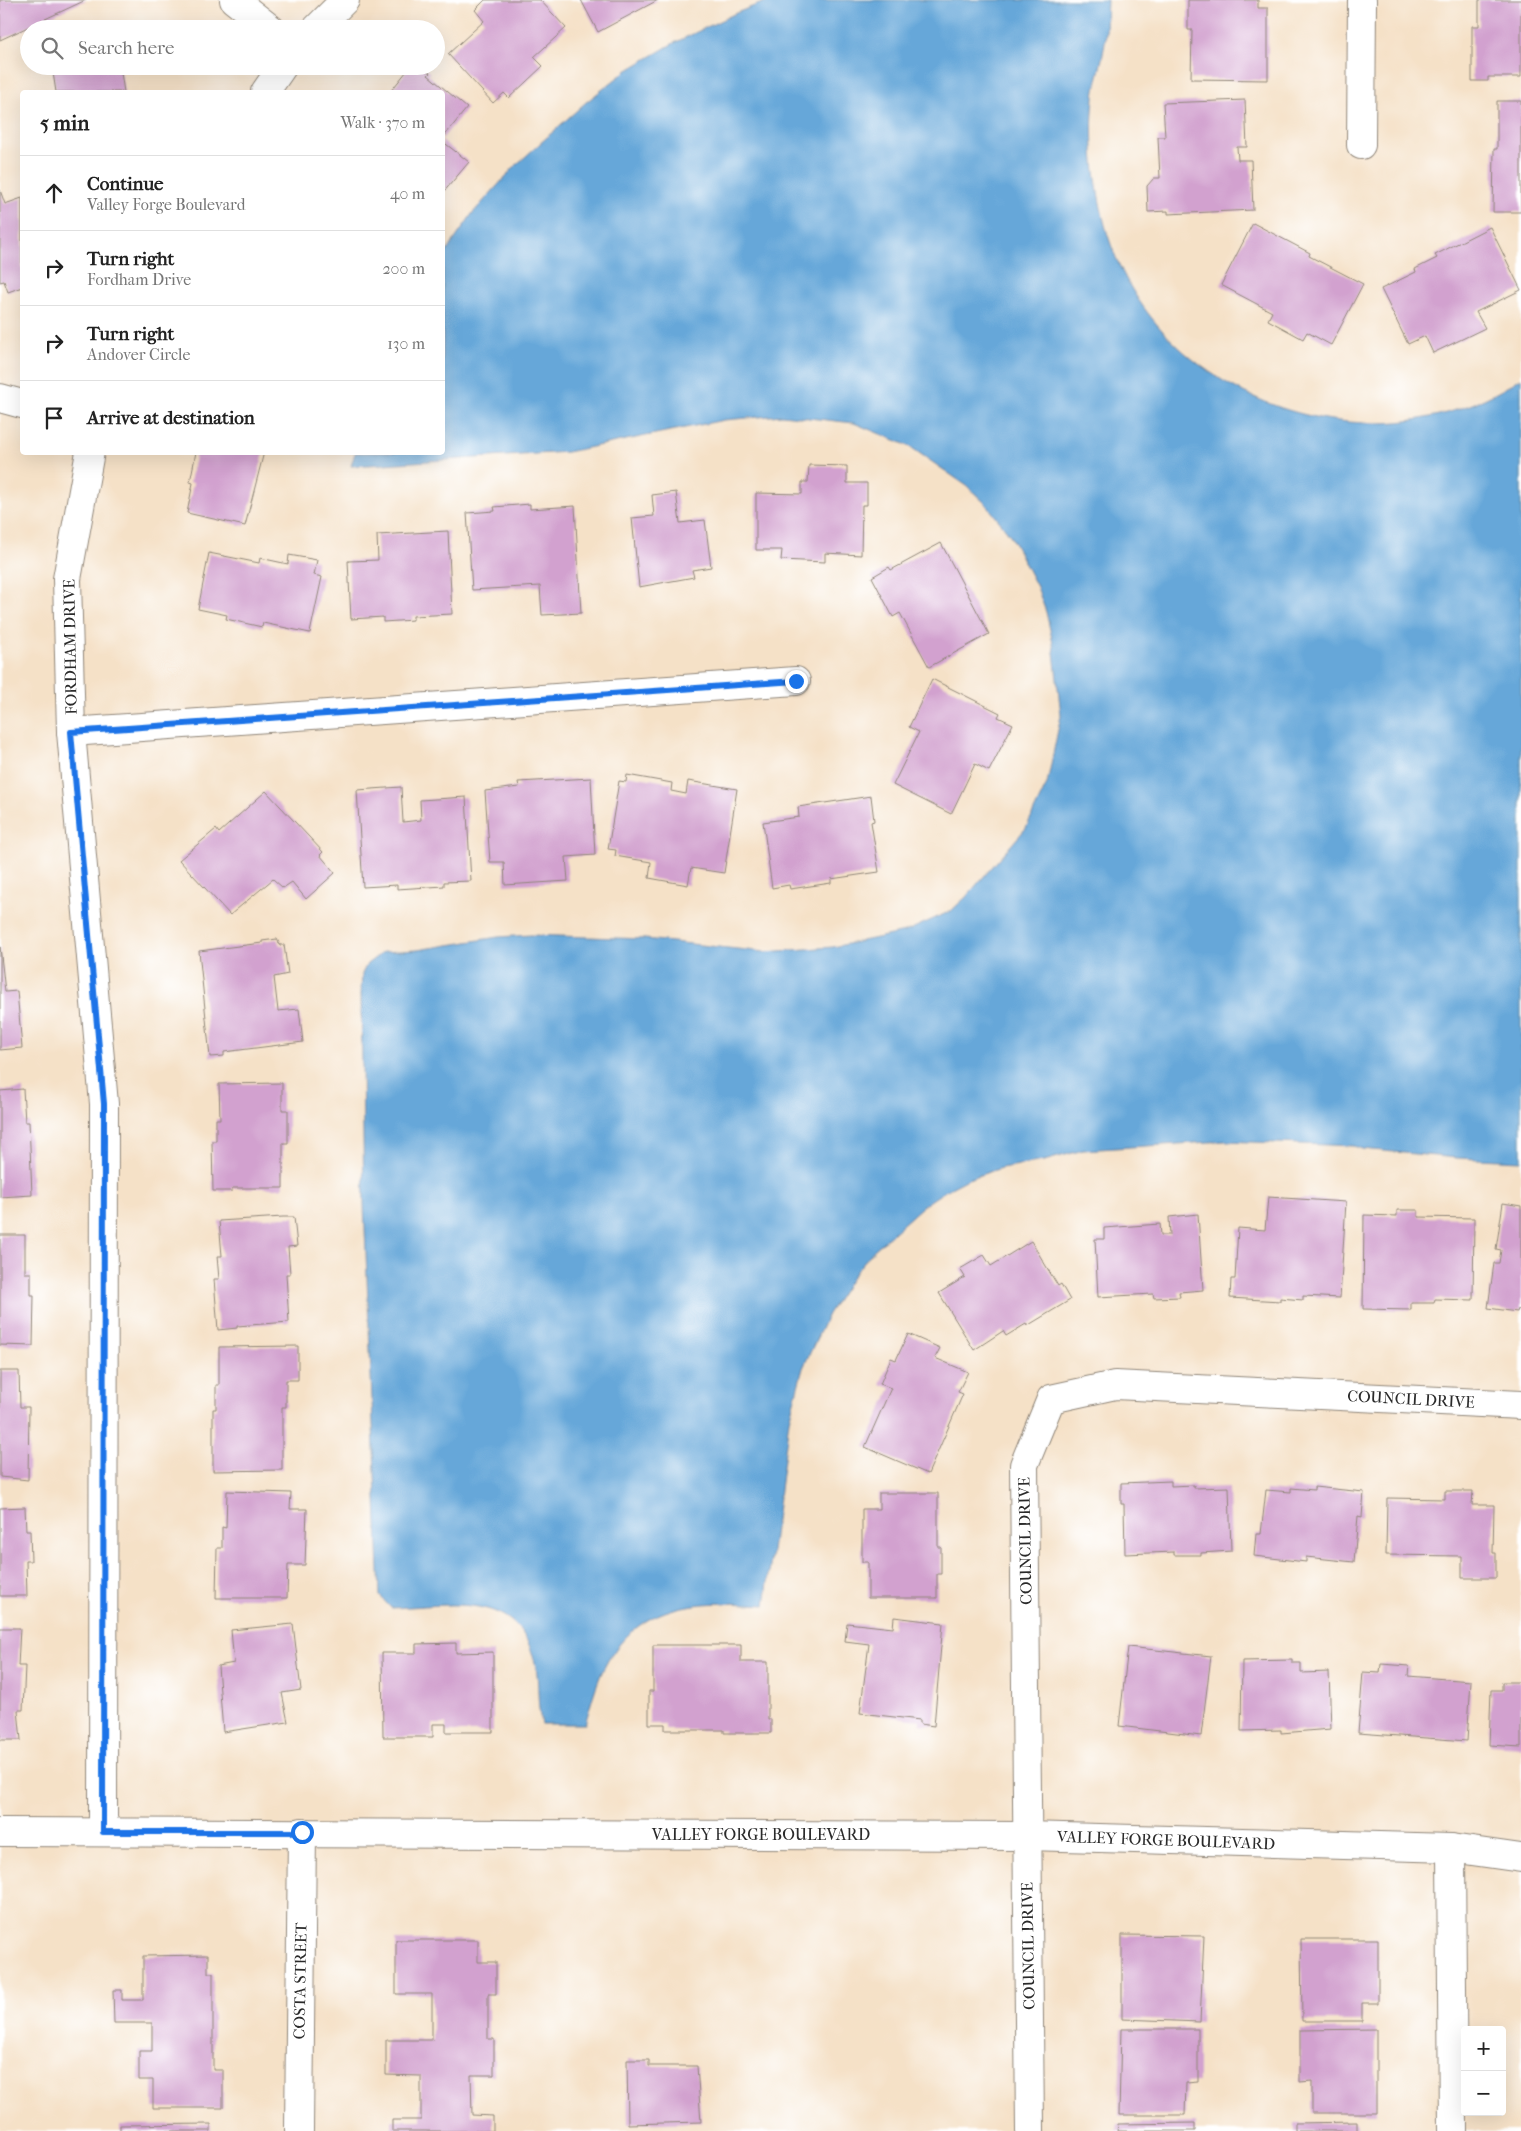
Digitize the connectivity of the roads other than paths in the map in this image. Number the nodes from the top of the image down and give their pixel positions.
1 (234, 0) edge
2 (346, 0) edge
3 (1362, 0) edge
4 (260, 20) edge
5 (325, 20) edge
6 (277, 75) edge
7 (266, 90) edge
8 (1361, 145) dead end
9 (0, 398) edge
10 (20, 403) edge
11 (89, 455) edge
12 (796, 681) dead end
13 (71, 732) junction
14 (1521, 1405) edge
15 (0, 1832) edge
16 (103, 1832) junction
17 (302, 1832) junction
18 (1027, 1836) junction
19 (1451, 1848) junction
20 (1521, 1858) edge
21 (299, 2131) edge
22 (1030, 2131) edge
23 (1453, 2131) edge

1 - 4 street
2 - 5 street
3 - 8 street
6 - 7 street
9 - 10 street
11 - 13 street, FORDHAM DRIVE
12 - 13 street
13 - 16 street, FORDHAM DRIVE
14 - 18 street, COUNCIL DRIVE
15 - 16 street, VALLEY FORGE BOULEVARD
16 - 17 street, VALLEY FORGE BOULEVARD
17 - 18 street, VALLEY FORGE BOULEVARD
17 - 21 street, COSTA STREET
18 - 19 street, VALLEY FORGE BOULEVARD
18 - 22 street, COUNCIL DRIVE
19 - 20 street, VALLEY FORGE BOULEVARD
19 - 23 street

